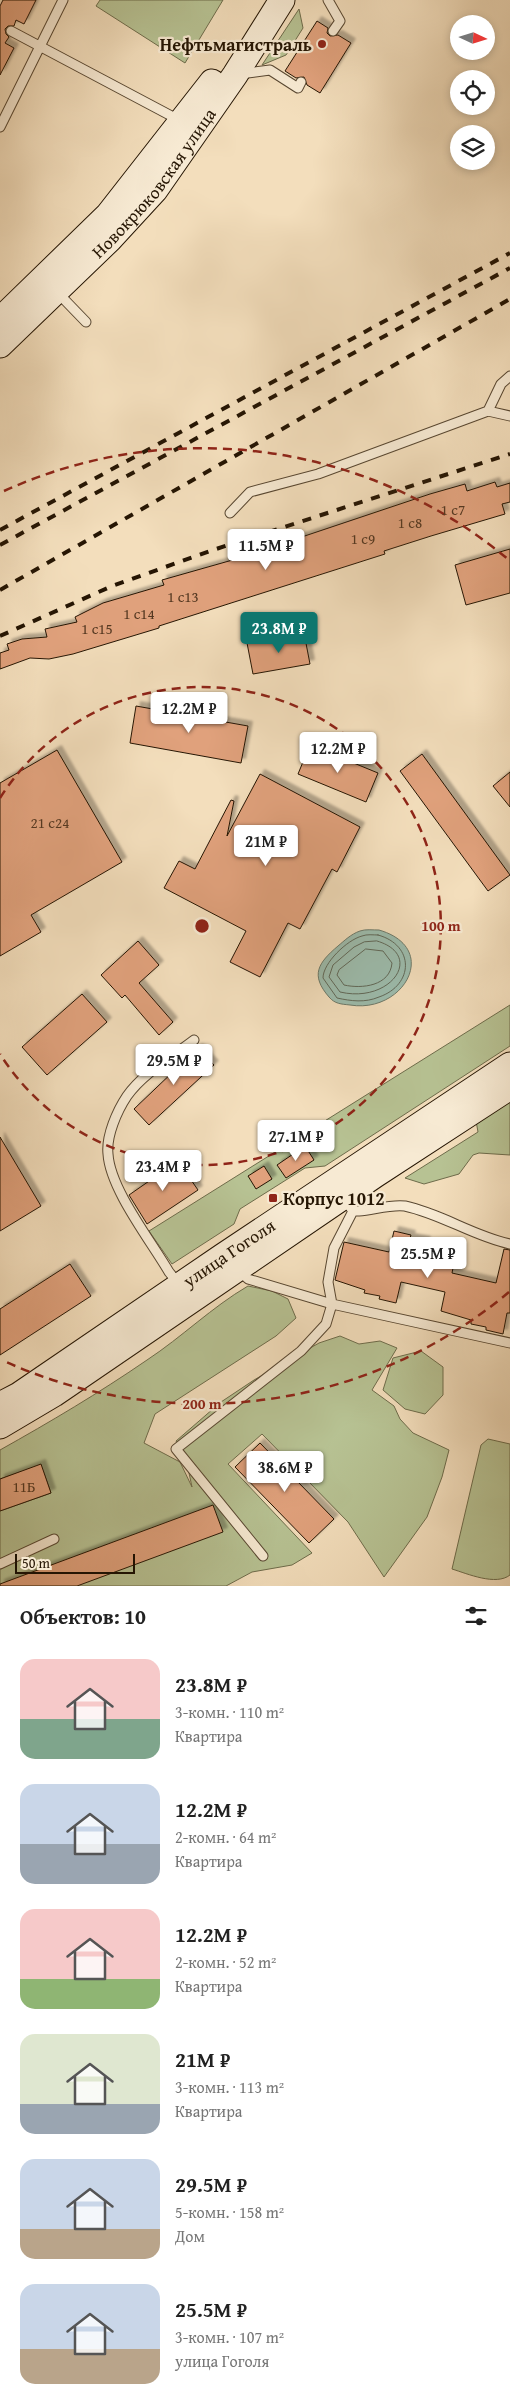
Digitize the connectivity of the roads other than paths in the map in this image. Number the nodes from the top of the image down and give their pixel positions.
1 (63, 0) edge
2 (265, 0) edge
3 (282, 0) edge
4 (328, 0) edge
5 (11, 31) dead end
6 (333, 31) dead end
7 (41, 48) junction
8 (235, 75) junction
9 (301, 82) dead end
10 (0, 127) edge
11 (188, 127) junction
12 (56, 291) junction
13 (0, 320) edge
14 (86, 322) dead end
15 (0, 345) edge
16 (510, 376) edge
17 (488, 411) junction
18 (510, 416) edge
19 (230, 513) dead end
20 (194, 1040) dead end
21 (509, 1073) edge
22 (342, 1197) junction
23 (510, 1244) edge
24 (230, 1263) junction
25 (181, 1286) junction
26 (332, 1304) junction
27 (510, 1343) edge
28 (0, 1406) edge
29 (0, 1426) edge
30 (54, 1539) dead end
31 (263, 1556) dead end
32 (0, 1564) edge

1 - 7 lane
2 - 11 street, Новокрюковская улица
3 - 8 street, Новокрюковская улица
4 - 6 lane
5 - 7 lane
7 - 10 lane
7 - 11 lane
8 - 9 lane
8 - 11 street, Новокрюковская улица
11 - 12 street, Новокрюковская улица
11 - 13 street, Новокрюковская улица
12 - 14 lane
12 - 15 street, Новокрюковская улица
16 - 17 lane
17 - 18 lane
17 - 19 lane
20 - 25 lane
21 - 22 street, улица Гоголя
22 - 23 lane
22 - 24 street, улица Гоголя
22 - 26 lane
24 - 25 street, улица Гоголя
24 - 26 lane
24 - 29 street
25 - 28 street, улица Гоголя
26 - 27 lane
26 - 31 lane
30 - 32 lane

